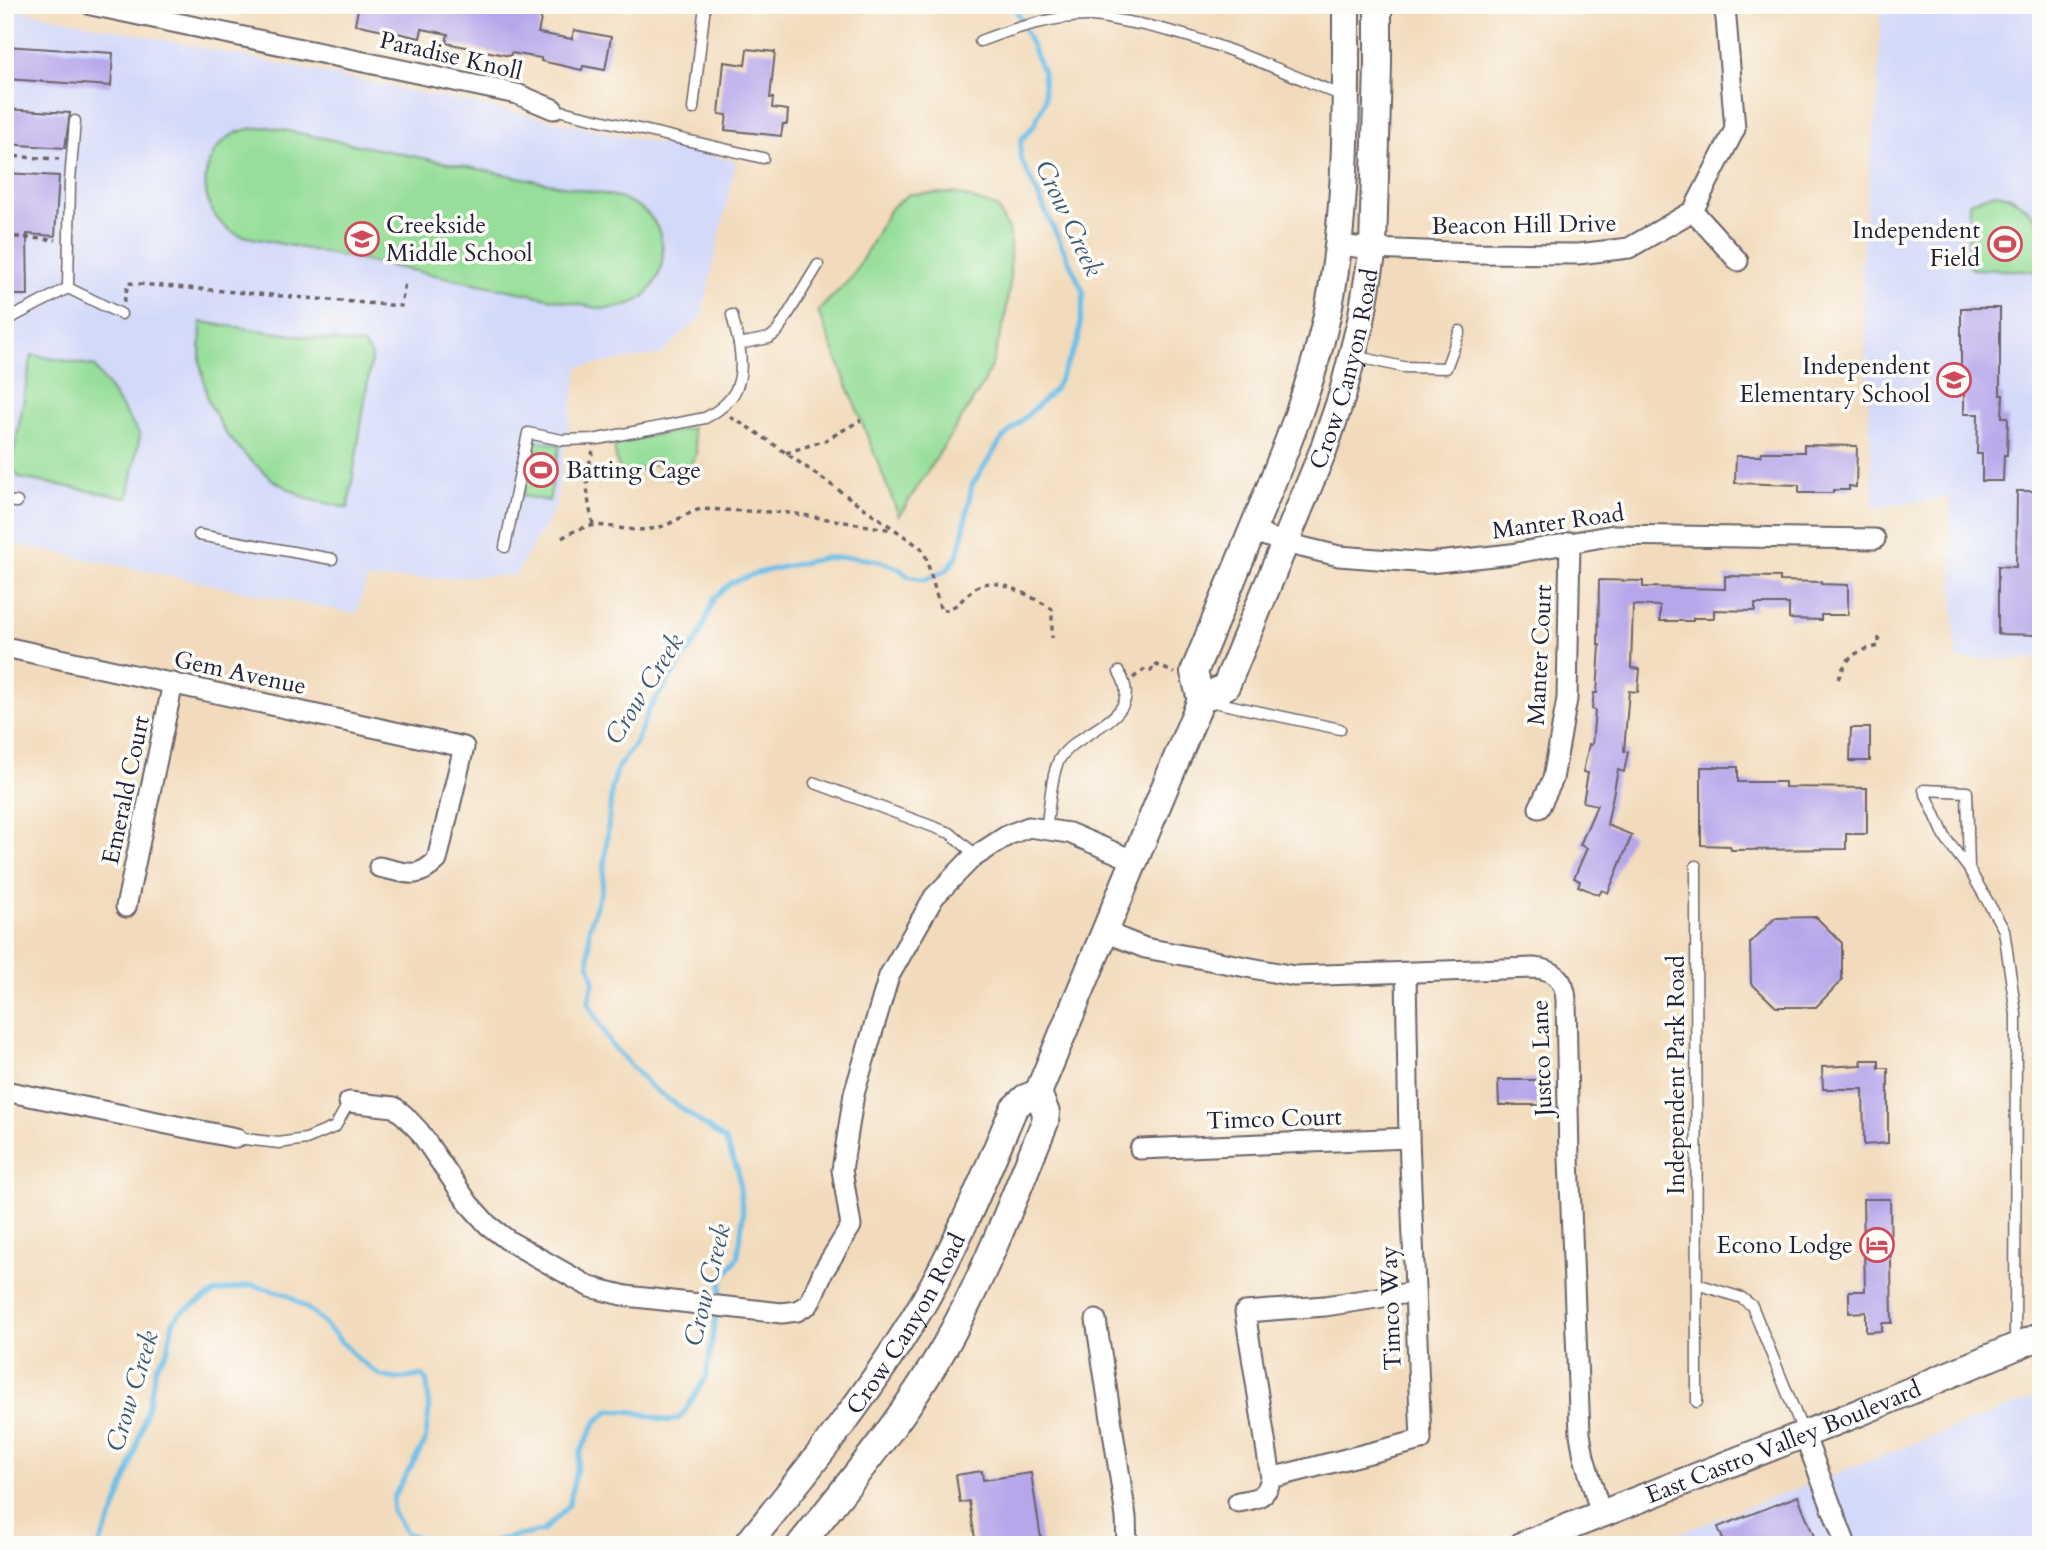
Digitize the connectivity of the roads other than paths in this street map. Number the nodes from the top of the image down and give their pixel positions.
1 (91, 5) edge
2 (705, 5) edge
3 (1346, 5) edge
4 (1378, 5) edge
5 (1723, 5) edge
6 (980, 41) dead end
7 (1346, 97) junction
8 (553, 109) joint
9 (693, 109) dead end
10 (75, 121) dead end
11 (763, 158) dead end
12 (1693, 211) junction
13 (1339, 245) junction
14 (1373, 248) junction
15 (1738, 261) dead end
16 (817, 265) dead end
17 (68, 288) junction
18 (121, 314) road end
19 (732, 315) dead end
20 (5, 321) edge
21 (1460, 331) dead end
22 (740, 344) junction
23 (1353, 356) junction
24 (5, 501) edge
25 (17, 502) dead end
26 (1252, 531) junction
27 (199, 535) dead end
28 (1875, 539) dead end
29 (1570, 542) junction
30 (1285, 543) junction
31 (505, 547) dead end
32 (332, 559) dead end
33 (5, 647) edge
34 (1119, 672) dead end
35 (173, 683) junction
36 (1199, 691) junction
37 (1340, 729) dead end
38 (815, 783) dead end
39 (1539, 808) dead end
40 (1046, 830) junction
41 (976, 856) junction
42 (1135, 861) junction
43 (1696, 866) dead end
44 (379, 867) dead end
45 (1969, 869) junction
46 (126, 907) dead end
47 (1105, 932) junction
48 (1406, 973) junction
49 (5, 1091) edge
50 (1038, 1094) junction
51 (349, 1102) joint
52 (236, 1138) joint
53 (1409, 1138) junction
54 (1140, 1149) dead end
55 (1697, 1284) junction
56 (1415, 1292) junction
57 (1096, 1320) dead end
58 (2041, 1336) edge
59 (2015, 1347) junction
60 (1697, 1402) dead end
61 (1804, 1434) junction
62 (1271, 1478) junction
63 (1238, 1502) dead end
64 (1601, 1514) junction
65 (747, 1545) edge
66 (800, 1545) edge
67 (1127, 1545) edge
68 (1523, 1545) edge
69 (1846, 1545) edge

1 - 8 street, Paradise Knoll
2 - 9 lane
3 - 7 main road, Crow Canyon Road
4 - 14 main road, Crow Canyon Road
5 - 12 street
6 - 7 lane
7 - 13 main road, Crow Canyon Road
8 - 11 lane
10 - 17 lane
12 - 14 street, Beacon Hill Drive
12 - 15 street
13 - 14 street, Beacon Hill Drive
13 - 26 main road, Crow Canyon Road
14 - 23 main road, Crow Canyon Road
16 - 22 lane
17 - 18 lane
17 - 20 lane
19 - 22 lane
21 - 23 lane
22 - 31 lane
23 - 30 main road, Crow Canyon Road
24 - 25 lane
26 - 30 street, Manter Road
26 - 36 main road, Crow Canyon Road
27 - 32 lane
28 - 29 street, Manter Road
29 - 30 street, Manter Road
29 - 39 street, Manter Court
30 - 36 main road, Crow Canyon Road
33 - 35 street, Gem Avenue
34 - 40 lane
35 - 44 street, Gem Avenue
35 - 46 street, Emerald Court
36 - 37 lane
36 - 42 main road, Crow Canyon Road
38 - 41 lane
40 - 41 street
40 - 42 street
41 - 51 street
42 - 47 main road, Crow Canyon Road
43 - 55 lane, Independent Park Road
45 - 45 lane
45 - 59 lane
47 - 48 street, Justco Lane
47 - 50 main road, Crow Canyon Road
48 - 53 street, Timco Way
48 - 64 street, Justco Lane
49 - 52 street
50 - 65 main road, Crow Canyon Road
50 - 66 main road, Crow Canyon Road
51 - 52 lane
53 - 54 street, Timco Court
53 - 56 street, Timco Way
55 - 60 lane, Independent Park Road
55 - 61 lane
56 - 62 street, Timco Way
56 - 62 street
57 - 67 street
58 - 59 main road, East Castro Valley Boulevard
59 - 61 main road, East Castro Valley Boulevard
61 - 64 main road, East Castro Valley Boulevard
61 - 69 street
62 - 63 street, Timco Way
64 - 68 main road, East Castro Valley Boulevard

